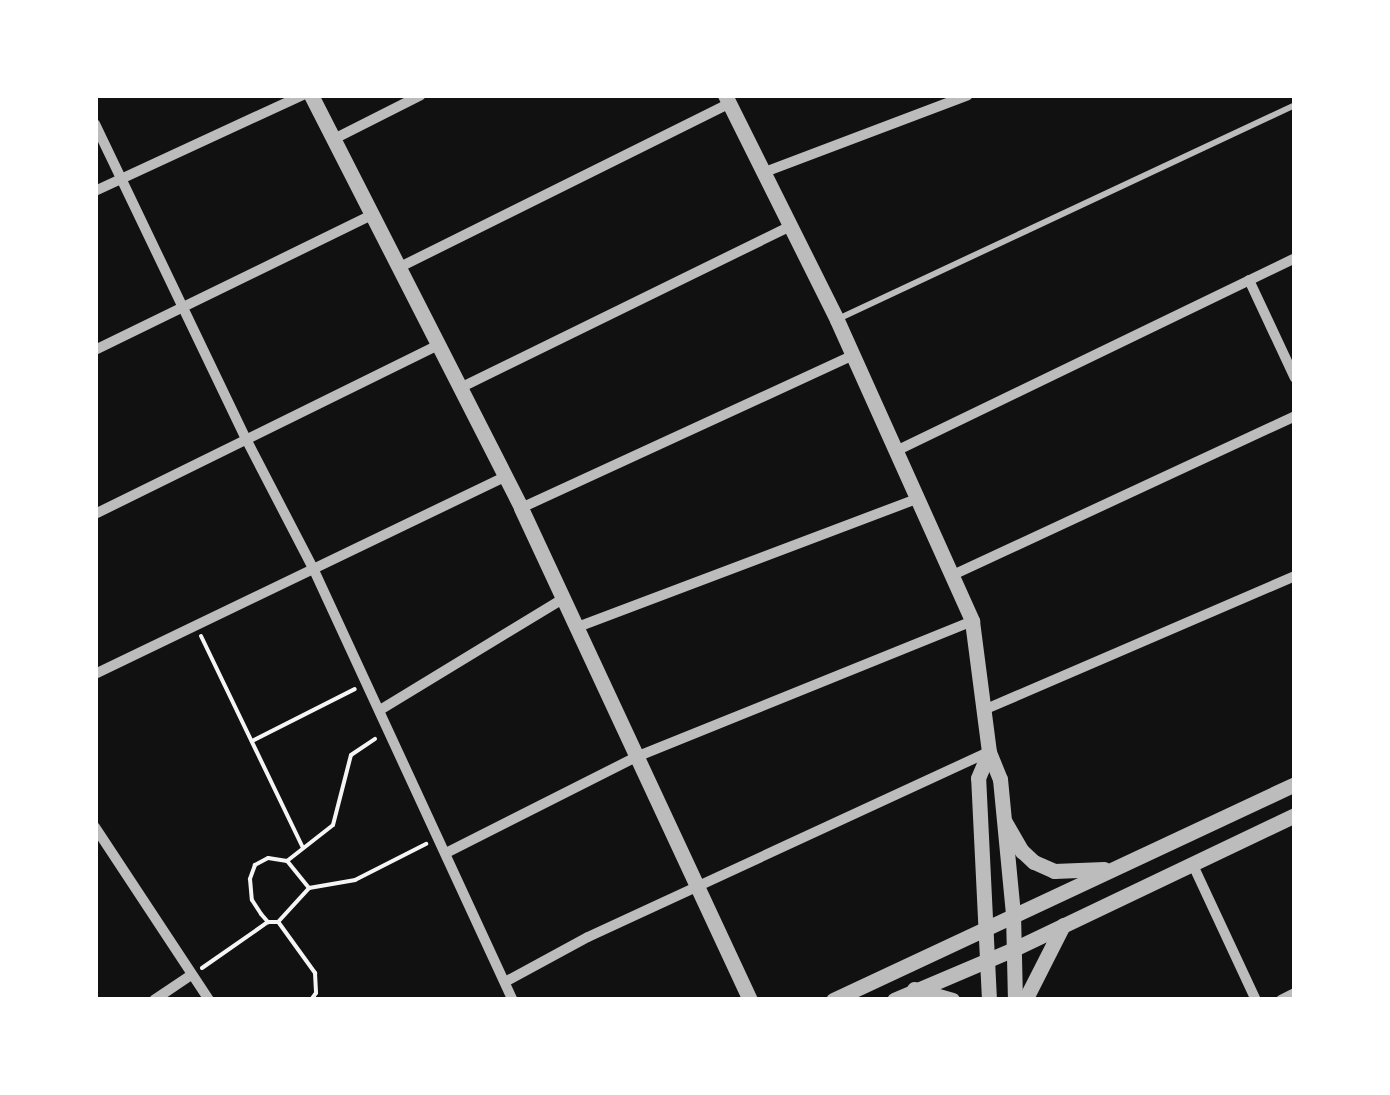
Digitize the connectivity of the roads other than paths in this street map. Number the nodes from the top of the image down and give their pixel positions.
1 (303, 95) edge
2 (311, 95) edge
3 (422, 95) edge
4 (968, 95) edge
5 (727, 100) edge
6 (1295, 105) edge
7 (95, 124) edge
8 (334, 139) junction
9 (762, 173) junction
10 (123, 177) junction
11 (95, 190) edge
12 (374, 214) junction
13 (790, 226) junction
14 (1295, 258) edge
15 (400, 268) junction
16 (1249, 280) junction
17 (184, 308) junction
18 (837, 320) junction
19 (438, 345) junction
20 (95, 350) edge
21 (852, 355) junction
22 (1295, 378) edge
23 (460, 388) junction
24 (1295, 416) edge
25 (245, 437) junction
26 (896, 451) junction
27 (505, 476) junction
28 (918, 499) junction
29 (521, 508) junction
30 (95, 514) edge
31 (313, 568) junction
32 (954, 574) junction
33 (1295, 576) edge
34 (561, 600) junction
35 (972, 621) junction
36 (575, 628) junction
37 (95, 674) edge
38 (986, 709) junction
39 (380, 710) junction
40 (989, 752) junction
41 (636, 757) junction
42 (1295, 784) edge
43 (1295, 815) edge
44 (1002, 816) junction
45 (95, 827) edge
46 (446, 853) junction
47 (1192, 863) junction
48 (1118, 867) junction
49 (697, 886) junction
50 (1013, 914) junction
51 (986, 924) junction
52 (1063, 925) junction
53 (1014, 949) junction
54 (988, 958) junction
55 (191, 975) junction
56 (505, 982) junction
57 (914, 990) junction
58 (1295, 993) edge
59 (154, 1000) edge
60 (208, 1000) edge
61 (514, 1000) edge
62 (750, 1000) edge
63 (833, 1000) edge
64 (894, 1000) edge
65 (952, 1000) edge
66 (988, 1000) edge
67 (1015, 1000) edge
68 (1026, 1000) edge
69 (1256, 1000) edge
70 (1281, 1000) edge

1 - 10 street
2 - 8 street
3 - 8 street
4 - 9 street
5 - 9 street
5 - 15 street
6 - 18 lane
7 - 10 street
8 - 12 street
9 - 13 street
10 - 11 street
10 - 17 street
12 - 15 street
12 - 17 street
13 - 18 street
13 - 23 street
14 - 16 street
15 - 19 street
16 - 22 street
16 - 26 street
17 - 20 street
17 - 25 street
18 - 21 street
19 - 23 street
19 - 25 street
21 - 26 street
21 - 29 street
23 - 27 street
24 - 32 street
25 - 30 street
25 - 31 street
26 - 28 street
27 - 29 street
27 - 31 street
28 - 32 street
28 - 36 street
29 - 34 street
31 - 37 street
31 - 39 street
32 - 35 street
33 - 38 street
34 - 36 street
34 - 39 street
35 - 38 street
35 - 41 street
36 - 41 street
38 - 40 street
39 - 46 street
40 - 44 street
40 - 49 street
40 - 51 street
41 - 46 street
41 - 49 street
42 - 48 street
43 - 47 street
44 - 48 street
44 - 50 street
45 - 55 street
46 - 56 street
47 - 52 street
47 - 69 street
48 - 50 street
49 - 56 street
49 - 62 street
50 - 51 street
50 - 53 street
51 - 54 street
51 - 63 street
52 - 53 street
52 - 68 street
53 - 54 street
53 - 67 street
54 - 57 street
54 - 66 street
55 - 59 street
55 - 60 street
56 - 61 street
57 - 64 street
57 - 65 street
58 - 70 street

